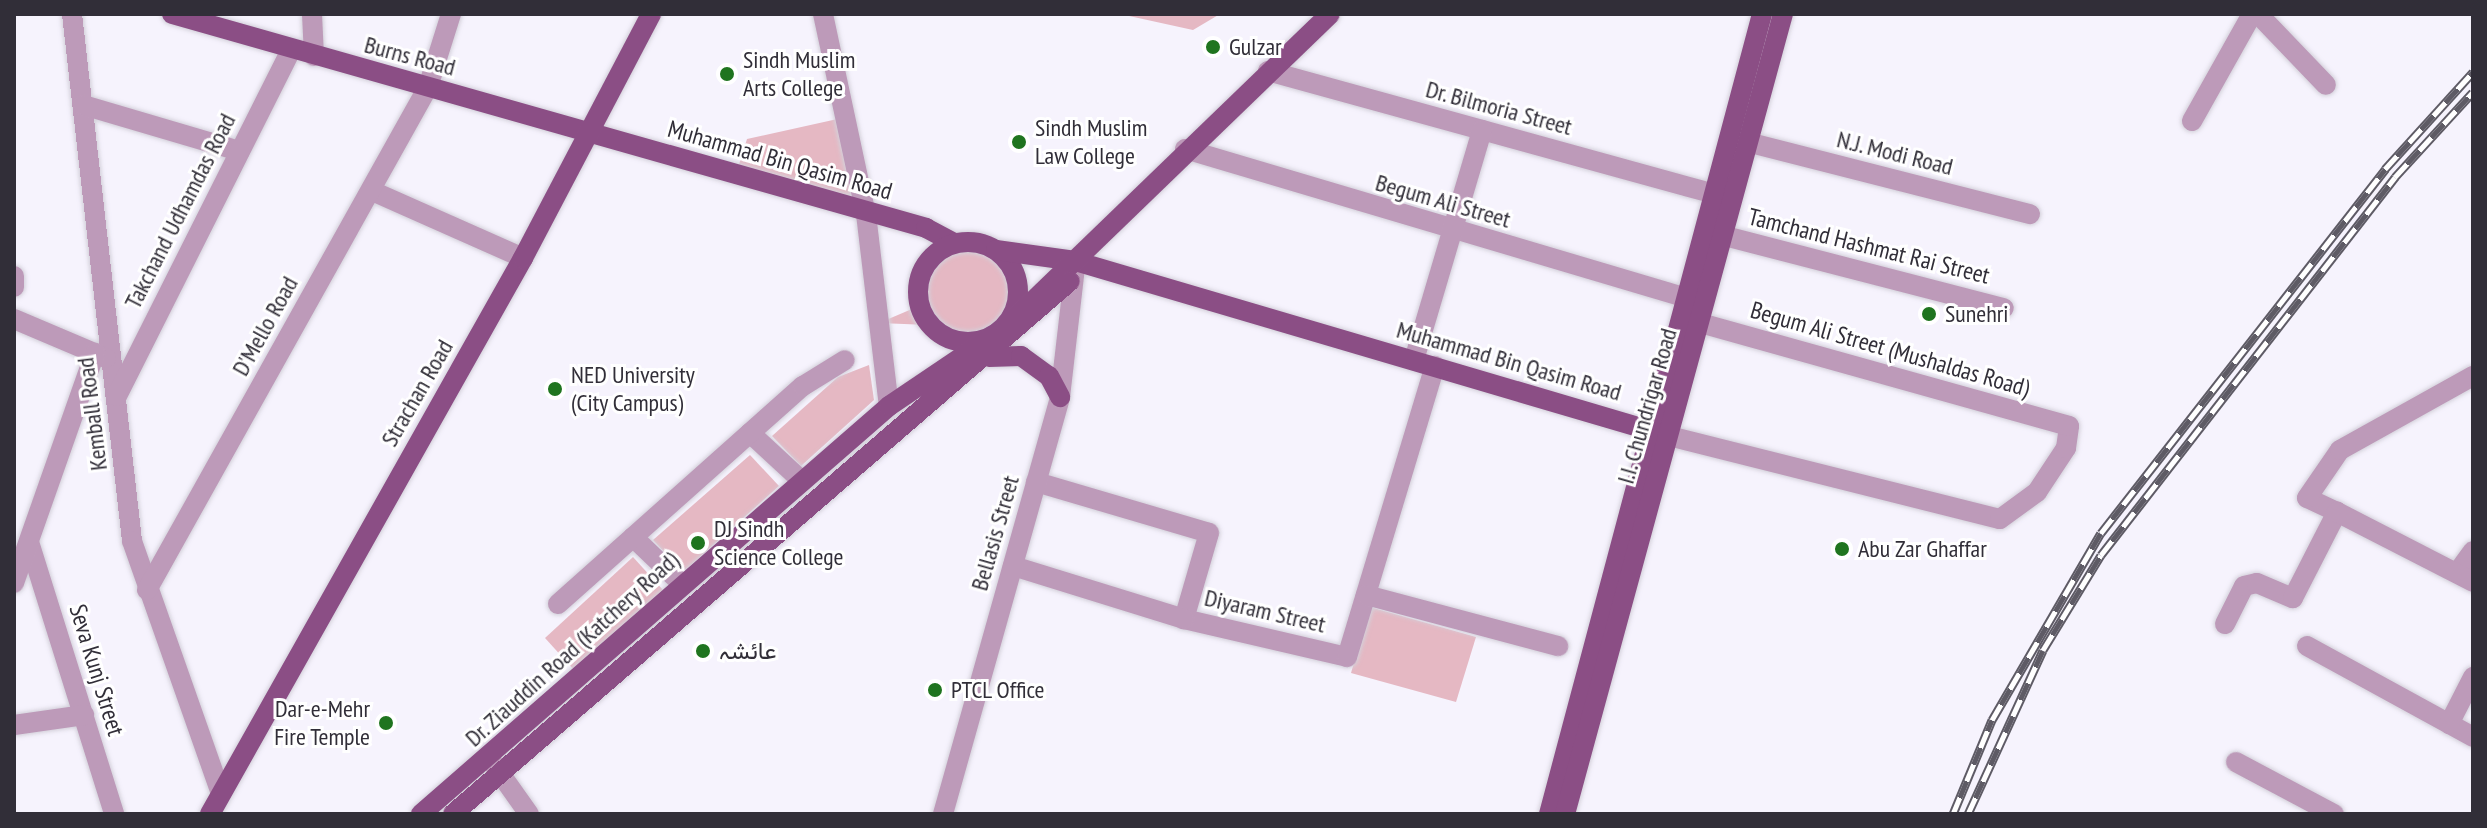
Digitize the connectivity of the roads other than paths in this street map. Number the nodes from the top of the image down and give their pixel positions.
1 (72, 14) edge
2 (172, 14) edge
3 (312, 14) edge
4 (451, 14) edge
5 (651, 14) edge
6 (823, 14) edge
7 (1330, 14) edge
8 (1345, 14) edge
9 (1762, 14) edge
10 (1783, 14) edge
11 (2255, 14) edge
12 (291, 50) junction
13 (314, 56) junction
14 (1274, 73) junction
15 (2326, 85) dead end
16 (428, 87) junction
17 (83, 105) junction
18 (2192, 121) dead end
19 (1482, 130) junction
20 (589, 133) junction
21 (1747, 142) junction
22 (239, 151) junction
23 (1189, 151) junction
24 (372, 191) junction
25 (1716, 194) junction
26 (866, 214) junction
27 (2030, 214) dead end
28 (1453, 232) junction
29 (1721, 235) junction
30 (954, 243) junction
31 (996, 250) junction
32 (523, 258) junction
33 (1078, 267) junction
34 (14, 276) edge
35 (14, 287) edge
36 (1687, 298) junction
37 (2004, 308) dead end
38 (14, 319) edge
39 (1697, 322) junction
40 (992, 342) junction
41 (104, 356) junction
42 (845, 360) dead end
43 (1414, 360) junction
44 (1435, 366) junction
45 (2473, 376) edge
46 (117, 396) junction
47 (1060, 397) junction
48 (889, 406) junction
49 (2069, 426) joint
50 (1657, 432) junction
51 (750, 433) junction
52 (801, 480) junction
53 (1036, 482) junction
54 (2337, 512) junction
55 (633, 537) junction
56 (29, 542) junction
57 (2473, 551) edge
58 (1013, 566) junction
59 (2465, 578) edge
60 (14, 583) edge
61 (683, 585) junction
62 (147, 590) junction
63 (1366, 595) junction
64 (558, 604) dead end
65 (1184, 619) junction
66 (2225, 624) dead end
67 (1558, 646) dead end
68 (2307, 646) dead end
69 (2473, 677) edge
70 (84, 715) junction
71 (2449, 724) junction
72 (14, 725) edge
73 (2473, 737) edge
74 (490, 759) junction
75 (2236, 762) dead end
76 (503, 775) junction
77 (223, 804) edge
78 (114, 814) edge
79 (210, 814) edge
80 (421, 814) edge
81 (453, 814) edge
82 (529, 814) edge
83 (943, 814) edge
84 (1549, 814) edge
85 (1565, 814) edge
86 (2334, 814) edge

1 - 17 street, Kemball Road
2 - 12 main road, Burns Road
3 - 13 street
4 - 16 street, D'Mello Road
5 - 20 main road, Strachan Road
6 - 26 street
7 - 14 main road, Dr. Ziauddin Road (Katchery Road)
8 - 14 main road, Dr. Ziauddin Road (Katchery Road)
9 - 25 main road, I.I. Chundrigar Road
10 - 21 main road, I.I. Chundrigar Road
11 - 15 street
11 - 18 street
12 - 13 main road, Burns Road
12 - 22 street, Takchand Udhamdas Road
13 - 16 main road, Burns Road
14 - 19 street, Dr. Bilmoria Street
14 - 23 main road, Dr. Ziauddin Road (Katchery Road)
16 - 20 main road, Burns Road
16 - 24 street, D'Mello Road
17 - 22 street
17 - 41 street, Kemball Road
19 - 25 street, Dr. Bilmoria Street
19 - 28 street
20 - 26 main road, Muhammad Bin Qasim Road
20 - 32 main road, Strachan Road
21 - 27 street, N.J. Modi Road
21 - 29 main road, I.I. Chundrigar Road
22 - 46 street, Takchand Udhamdas Road
23 - 28 street, Begum Ali Street
23 - 33 main road, Dr. Ziauddin Road (Katchery Road)
24 - 32 street
24 - 62 street, D'Mello Road
25 - 36 main road, I.I. Chundrigar Road
26 - 30 main road, Muhammad Bin Qasim Road
26 - 48 street
28 - 36 street, Begum Ali Street
28 - 43 street
29 - 37 street, Tamchand Hashmat Rai Street
29 - 39 main road, I.I. Chundrigar Road
30 - 31 main road
30 - 40 main road
31 - 33 main road, Muhammad Bin Qasim Road
31 - 40 main road
32 - 77 main road, Strachan Road
33 - 40 main road, Dr. Ziauddin Road (Katchery Road)
33 - 43 main road, Muhammad Bin Qasim Road
33 - 47 street, Bellasis Street
34 - 35 street
36 - 50 main road, I.I. Chundrigar Road
38 - 41 street
39 - 49 street, Begum Ali Street (Mushaldas Road)
39 - 50 main road, I.I. Chundrigar Road
40 - 47 main road
40 - 48 main road, Dr. Ziauddin Road (Katchery Road)
40 - 76 main road, Dr. Ziauddin Road (Katchery Road)
41 - 46 street, Kemball Road
41 - 56 street
42 - 51 street
43 - 44 main road, Muhammad Bin Qasim Road
44 - 50 main road, Muhammad Bin Qasim Road
44 - 63 street, Diyaram Street
45 - 54 street
46 - 62 street, Kemball Road
47 - 53 street, Bellasis Street
48 - 52 main road, Dr. Ziauddin Road (Katchery Road)
49 - 50 street, Muhammad Bin Qasim Road
50 - 84 main road, I.I. Chundrigar Road
50 - 85 main road, I.I. Chundrigar Road
51 - 52 street
51 - 55 street
52 - 61 main road, Dr. Ziauddin Road (Katchery Road)
53 - 58 street, Bellasis Street
53 - 65 street, Diyaram Street
54 - 59 street
54 - 66 street
55 - 61 street
55 - 64 street
56 - 60 street
56 - 70 street, Seva Kunj Street
57 - 59 street
58 - 65 street
58 - 83 street, Bellasis Street
61 - 74 main road, Dr. Ziauddin Road (Katchery Road)
62 - 77 street, Kemball Road
63 - 65 street, Diyaram Street
63 - 67 street
68 - 71 street
69 - 71 street
70 - 72 street
70 - 78 street, Seva Kunj Street
71 - 73 street
74 - 76 street
74 - 80 main road, Dr. Ziauddin Road (Katchery Road)
75 - 86 street
76 - 81 main road, Dr. Ziauddin Road (Katchery Road)
76 - 82 street
77 - 79 main road, Strachan Road

